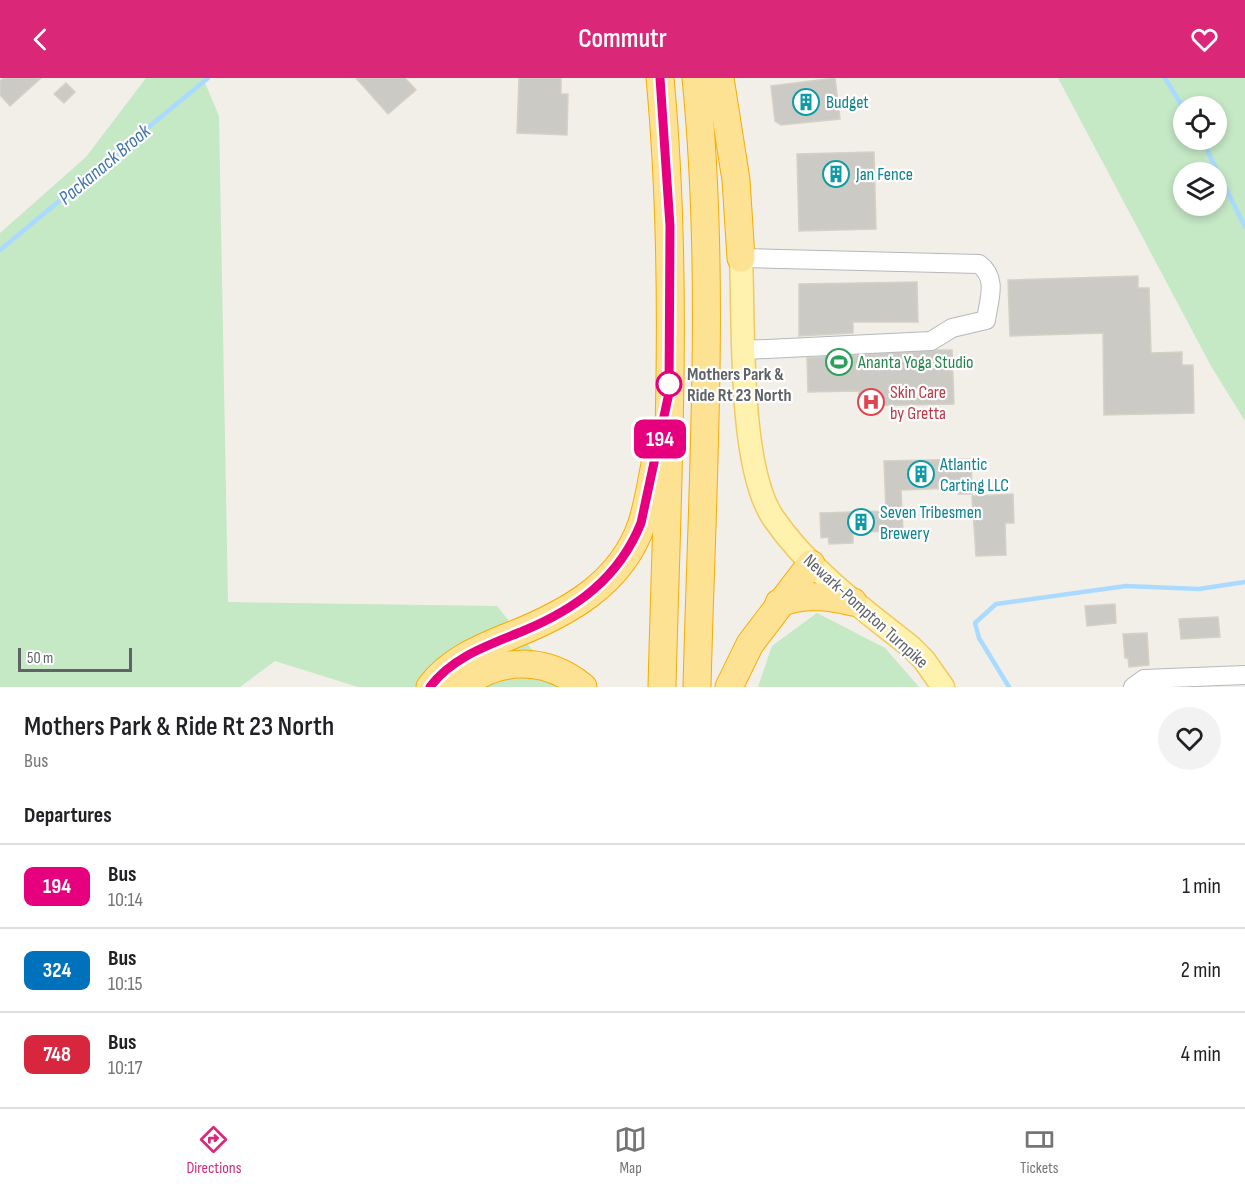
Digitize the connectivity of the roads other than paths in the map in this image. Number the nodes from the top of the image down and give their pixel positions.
1 (660, 78) edge
2 (696, 78) edge
3 (720, 78) edge
4 (741, 258) junction
5 (745, 350) junction
6 (669, 393) junction
7 (812, 564) junction
8 (854, 602) junction
9 (779, 603) junction
10 (1245, 675) edge
11 (430, 687) edge
12 (461, 687) edge
13 (583, 687) edge
14 (662, 687) edge
15 (697, 687) edge
16 (729, 687) edge
17 (943, 687) edge
18 (1133, 687) edge

1 - 6 highway
2 - 15 highway
3 - 4 highway
4 - 5 main road, Newark-Pompton Turnpike
4 - 5 street
5 - 7 main road, Newark-Pompton Turnpike
6 - 11 highway
6 - 14 highway
7 - 8 main road, Newark-Pompton Turnpike
7 - 9 highway
8 - 9 highway
8 - 17 main road, Newark-Pompton Turnpike
9 - 16 highway
10 - 18 street
12 - 13 highway

